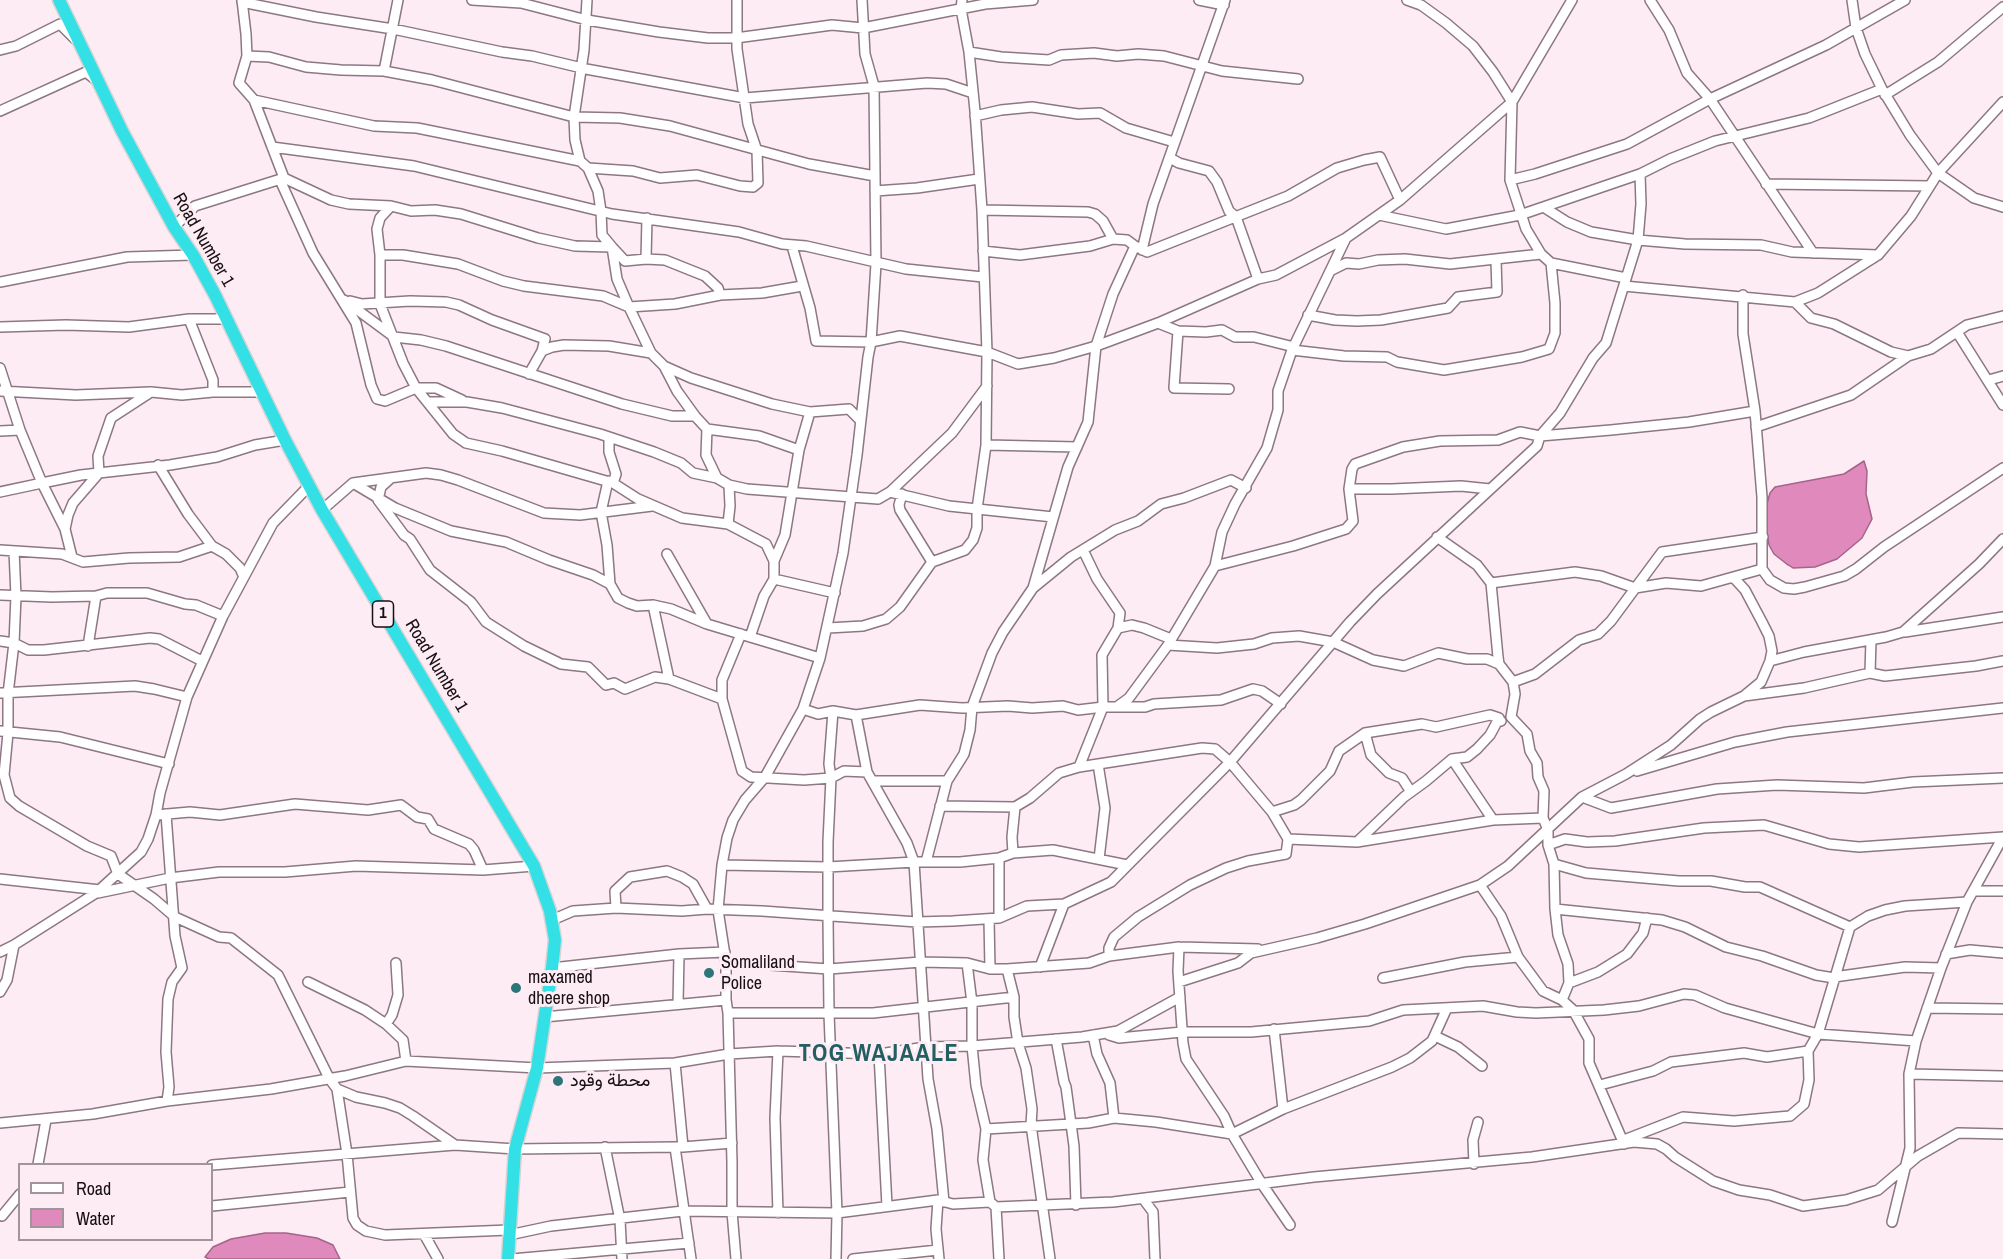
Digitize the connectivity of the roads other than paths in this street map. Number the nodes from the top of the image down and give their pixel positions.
1 (59, 0) edge
2 (398, 0) edge
3 (472, 0) edge
4 (587, 0) edge
5 (737, 0) edge
6 (862, 0) edge
7 (1033, 0) edge
8 (1199, 0) edge
9 (1407, 0) edge
10 (1572, 0) edge
11 (1650, 0) edge
12 (1852, 0) edge
13 (1905, 0) edge
14 (242, 1) edge
15 (522, 2) edge
16 (988, 2) edge
17 (1225, 2) edge
18 (961, 5) edge
19 (2003, 7) edge
20 (587, 20) junction
21 (863, 28) junction
22 (1856, 28) junction
23 (393, 29) junction
24 (736, 38) junction
25 (79, 44) junction
26 (0, 50) edge
27 (969, 52) junction
28 (247, 56) junction
29 (1202, 64) junction
30 (580, 68) junction
31 (384, 71) junction
32 (1299, 79) dead end
33 (96, 80) junction
34 (874, 86) junction
35 (1883, 92) junction
36 (973, 93) junction
37 (745, 98) junction
38 (1710, 99) junction
39 (254, 100) junction
40 (1512, 102) junction
41 (2003, 102) edge
42 (0, 111) edge
43 (975, 116) junction
44 (574, 117) junction
45 (1733, 135) junction
46 (1174, 142) junction
47 (272, 147) junction
48 (757, 151) junction
49 (1170, 158) junction
50 (580, 161) junction
51 (588, 168) junction
52 (1938, 173) junction
53 (1640, 174) junction
54 (875, 176) junction
55 (282, 179) junction
56 (979, 179) junction
57 (1510, 180) junction
58 (1766, 184) junction
59 (1930, 186) junction
60 (875, 191) junction
61 (1400, 200) junction
62 (2002, 205) edge
63 (391, 206) junction
64 (1545, 208) junction
65 (982, 210) junction
66 (601, 211) junction
67 (1379, 215) junction
68 (1520, 215) junction
69 (1236, 217) junction
70 (647, 218) junction
71 (174, 227) junction
72 (1346, 238) junction
73 (1113, 239) junction
74 (1638, 240) junction
75 (792, 246) junction
76 (612, 248) junction
77 (1138, 248) junction
78 (983, 251) junction
79 (1813, 253) junction
80 (1541, 254) junction
81 (193, 255) junction
82 (380, 255) junction
83 (1878, 255) junction
84 (646, 259) junction
85 (1496, 260) junction
86 (1551, 263) junction
87 (876, 264) junction
88 (1330, 271) junction
89 (983, 278) junction
90 (1258, 279) junction
91 (0, 282) edge
92 (1625, 282) junction
93 (802, 286) junction
94 (720, 295) junction
95 (1743, 295) junction
96 (342, 298) junction
97 (1795, 302) junction
98 (380, 304) junction
99 (629, 307) junction
100 (1308, 315) junction
101 (2003, 316) edge
102 (189, 319) junction
103 (227, 319) junction
104 (1158, 323) junction
105 (0, 327) edge
106 (1178, 331) junction
107 (1957, 332) junction
108 (394, 338) junction
109 (871, 342) junction
110 (1096, 346) junction
111 (1293, 348) junction
112 (542, 351) junction
113 (987, 351) junction
114 (651, 353) junction
115 (1908, 356) junction
116 (664, 366) junction
117 (0, 368) edge
118 (529, 374) junction
119 (2003, 376) edge
120 (1989, 380) junction
121 (987, 386) junction
122 (416, 388) junction
123 (1229, 389) dead end
124 (4, 390) edge
125 (151, 392) junction
126 (213, 392) junction
127 (263, 393) junction
128 (429, 402) junction
129 (467, 402) junction
130 (2003, 405) edge
131 (1755, 411) junction
132 (810, 412) junction
133 (695, 416) junction
134 (861, 421) junction
135 (1756, 427) junction
136 (707, 429) junction
137 (20, 430) junction
138 (0, 431) edge
139 (1540, 436) junction
140 (609, 438) junction
141 (285, 440) junction
142 (986, 445) junction
143 (1077, 447) junction
144 (799, 450) junction
145 (158, 465) junction
146 (2003, 468) edge
147 (99, 473) junction
148 (391, 478) junction
149 (717, 478) junction
150 (610, 482) junction
151 (42, 483) junction
152 (353, 483) junction
153 (729, 485) junction
154 (309, 486) junction
155 (1246, 488) junction
156 (1349, 489) junction
157 (1490, 489) junction
158 (0, 492) edge
159 (793, 492) junction
160 (890, 492) junction
161 (902, 494) junction
162 (851, 497) junction
163 (378, 500) junction
164 (654, 506) junction
165 (976, 509) junction
166 (322, 510) junction
167 (601, 512) junction
168 (1053, 517) junction
169 (728, 524) junction
170 (65, 529) junction
171 (1437, 537) junction
172 (1762, 537) junction
173 (2003, 539) edge
174 (212, 546) junction
175 (0, 550) edge
176 (14, 550) junction
177 (1083, 550) junction
178 (667, 554) dead end
179 (72, 556) junction
180 (774, 561) junction
181 (932, 562) junction
182 (1215, 566) junction
183 (1762, 569) junction
184 (243, 575) junction
185 (1734, 578) junction
186 (774, 579) junction
187 (1491, 583) junction
188 (610, 584) junction
189 (1033, 588) junction
190 (1635, 588) junction
191 (835, 593) junction
192 (0, 595) edge
193 (16, 596) junction
194 (96, 596) junction
195 (653, 605) junction
196 (223, 616) junction
197 (2003, 617) edge
198 (707, 624) junction
199 (828, 628) junction
200 (1118, 628) junction
201 (1903, 632) junction
202 (746, 636) junction
203 (1871, 640) junction
204 (0, 641) edge
205 (1169, 642) junction
206 (1333, 642) junction
207 (14, 643) junction
208 (88, 646) junction
209 (820, 658) junction
210 (202, 661) junction
211 (2003, 661) edge
212 (1770, 662) junction
213 (1499, 664) junction
214 (1870, 673) junction
215 (669, 679) junction
216 (1513, 682) junction
217 (4, 694) edge
218 (1744, 696) junction
219 (187, 698) junction
220 (722, 699) junction
221 (1281, 704) junction
222 (1118, 706) junction
223 (972, 707) junction
224 (1104, 707) junction
225 (2003, 708) edge
226 (803, 709) junction
227 (833, 711) junction
228 (856, 715) junction
229 (1511, 717) junction
230 (1497, 722) junction
231 (4, 732) edge
232 (1365, 733) junction
233 (1452, 759) junction
234 (1230, 762) junction
235 (169, 764) junction
236 (1098, 764) junction
237 (1079, 767) junction
238 (867, 772) junction
239 (1626, 774) junction
240 (765, 777) junction
241 (831, 778) junction
242 (2003, 778) edge
243 (873, 781) junction
244 (947, 781) junction
245 (4, 792) edge
246 (1411, 792) junction
247 (1582, 797) junction
248 (940, 806) junction
249 (1015, 807) junction
250 (1272, 812) junction
251 (161, 814) junction
252 (1543, 818) junction
253 (1493, 820) junction
254 (1548, 830) junction
255 (2003, 837) edge
256 (1288, 839) junction
257 (1357, 842) junction
258 (1548, 845) junction
259 (1013, 853) junction
260 (999, 858) junction
261 (1100, 859) junction
262 (914, 862) junction
263 (926, 862) junction
264 (1554, 864) junction
265 (722, 865) junction
266 (1127, 865) junction
267 (534, 866) junction
268 (828, 867) junction
269 (483, 870) junction
270 (118, 874) junction
271 (170, 878) junction
272 (0, 879) edge
273 (1480, 885) junction
274 (136, 886) junction
275 (1973, 891) junction
276 (2003, 891) edge
277 (98, 892) junction
278 (1967, 902) junction
279 (1064, 904) junction
280 (616, 908) junction
281 (707, 909) junction
282 (1555, 909) junction
283 (718, 910) junction
284 (175, 917) junction
285 (828, 917) junction
286 (994, 918) junction
287 (1647, 918) junction
288 (552, 920) junction
289 (917, 922) junction
290 (1850, 927) junction
291 (14, 945) junction
292 (1179, 947) junction
293 (1269, 950) junction
294 (0, 952) edge
295 (2003, 953) edge
296 (679, 954) junction
297 (1946, 954) junction
298 (1109, 956) junction
299 (725, 957) junction
300 (1518, 957) junction
301 (921, 962) junction
302 (396, 963) dead end
303 (967, 963) junction
304 (1040, 967) junction
305 (552, 968) junction
306 (1941, 968) junction
307 (829, 969) junction
308 (990, 969) junction
309 (1007, 969) junction
310 (1383, 978) dead end
311 (1834, 978) junction
312 (308, 982) dead end
313 (1179, 982) junction
314 (1569, 982) junction
315 (0, 992) edge
316 (1014, 997) junction
317 (1180, 997) junction
318 (726, 1000) junction
319 (1562, 1000) junction
320 (972, 1003) junction
321 (678, 1004) junction
322 (923, 1006) junction
323 (1447, 1008) junction
324 (1927, 1008) junction
325 (2003, 1009) edge
326 (1573, 1011) junction
327 (728, 1013) junction
328 (829, 1014) junction
329 (544, 1017) junction
330 (386, 1024) junction
331 (1275, 1029) junction
332 (1182, 1032) junction
333 (1105, 1033) junction
334 (1818, 1034) junction
335 (1093, 1035) junction
336 (1435, 1036) junction
337 (1056, 1039) junction
338 (1916, 1041) junction
339 (1018, 1043) junction
340 (972, 1046) junction
341 (926, 1047) junction
342 (778, 1051) junction
343 (1808, 1051) junction
344 (830, 1053) junction
345 (729, 1054) junction
346 (879, 1054) junction
347 (406, 1061) junction
348 (675, 1063) junction
349 (1482, 1066) dead end
350 (537, 1068) junction
351 (1909, 1074) junction
352 (2003, 1076) edge
353 (328, 1078) junction
354 (1600, 1085) junction
355 (337, 1089) junction
356 (167, 1101) junction
357 (1283, 1108) junction
358 (1114, 1118) junction
359 (46, 1120) junction
360 (1478, 1122) dead end
361 (0, 1123) edge
362 (1071, 1124) junction
363 (1030, 1125) junction
364 (986, 1129) junction
365 (1232, 1134) junction
366 (2003, 1134) edge
367 (1623, 1142) junction
368 (732, 1143) junction
369 (455, 1145) junction
370 (605, 1147) junction
371 (679, 1147) junction
372 (515, 1149) junction
373 (347, 1154) junction
374 (38, 1163) edge
375 (1474, 1164) junction
376 (1907, 1164) junction
377 (213, 1165) edge
378 (1262, 1184) junction
379 (350, 1192) junction
380 (18, 1196) edge
381 (1144, 1200) junction
382 (941, 1201) junction
383 (993, 1204) junction
384 (1076, 1205) junction
385 (213, 1206) edge
386 (887, 1206) junction
387 (1041, 1207) junction
388 (683, 1211) junction
389 (732, 1212) junction
390 (837, 1212) junction
391 (778, 1214) junction
392 (2, 1216) dead end
393 (620, 1220) junction
394 (1892, 1222) dead end
395 (1290, 1225) dead end
396 (509, 1232) junction
397 (424, 1234) junction
398 (689, 1243) junction
399 (622, 1254) edge
400 (939, 1255) edge
401 (438, 1259) edge
402 (510, 1259) edge
403 (692, 1259) edge
404 (736, 1259) edge
405 (836, 1259) edge
406 (853, 1259) edge
407 (999, 1259) edge
408 (1050, 1259) edge
409 (1155, 1259) edge

1 - 25 highway, Road Number 1 / 1
2 - 23 street
3 - 15 street
4 - 20 street
5 - 24 street
6 - 21 street
7 - 16 street
8 - 17 street
9 - 40 street
10 - 40 street
11 - 38 street
12 - 22 street
13 - 22 street
14 - 23 street
14 - 28 street
15 - 20 street
16 - 18 street
17 - 29 street
18 - 21 street
18 - 27 street
19 - 35 street
20 - 24 street
20 - 30 street
21 - 24 street
21 - 34 street
22 - 35 street
22 - 38 street
23 - 30 street
23 - 31 street
24 - 37 street
25 - 26 street
25 - 33 highway, Road Number 1 / 1
27 - 29 street
27 - 36 street
28 - 31 street
28 - 39 street
29 - 32 street
29 - 46 street
30 - 37 street
30 - 44 street
31 - 44 street
33 - 42 street
33 - 71 highway, Road Number 1 / 1
34 - 36 street
34 - 37 street
34 - 54 street
35 - 45 street
35 - 52 street
36 - 43 street
37 - 48 street
38 - 45 street
38 - 57 street
39 - 47 street
39 - 50 street
40 - 57 street
40 - 61 street
41 - 52 street
43 - 46 street
43 - 56 street
44 - 48 street
44 - 50 street
45 - 53 street
45 - 58 street
46 - 49 street
47 - 55 street
47 - 66 street
48 - 51 street
48 - 54 street
49 - 69 street
49 - 77 street
50 - 51 street
51 - 66 street
52 - 59 street
52 - 62 street
53 - 64 street
53 - 74 street
54 - 60 street
55 - 63 street
55 - 71 street
55 - 96 street
56 - 60 street
56 - 65 street
57 - 68 street
58 - 59 street
58 - 79 street
59 - 83 street
60 - 87 street
61 - 67 street
61 - 69 street
63 - 76 street
63 - 82 street
64 - 68 street
64 - 74 street
65 - 73 street
65 - 78 street
66 - 70 street
66 - 76 street
67 - 68 street
67 - 72 street
68 - 80 street
69 - 77 street
69 - 90 street
70 - 75 street
70 - 84 street
71 - 81 highway, Road Number 1 / 1
72 - 88 street
72 - 90 street
73 - 77 street
73 - 78 street
74 - 79 street
74 - 92 street
75 - 87 street
75 - 93 street
76 - 84 street
76 - 99 street
77 - 110 street
78 - 89 street
79 - 83 street
80 - 85 street
80 - 86 street
81 - 91 street
81 - 103 highway, Road Number 1 / 1
82 - 98 street
82 - 99 street
83 - 97 street
84 - 94 street
85 - 88 street
85 - 100 street
86 - 92 street
86 - 111 street
87 - 89 street
87 - 109 street
88 - 100 street
89 - 113 street
90 - 104 street
92 - 95 street
92 - 139 street
93 - 94 street
93 - 109 street
94 - 99 street
95 - 97 street
95 - 131 street
96 - 98 street
96 - 108 street
96 - 122 street
97 - 115 street
98 - 108 street
98 - 112 street
99 - 114 street
100 - 111 street
101 - 107 street
102 - 103 street
102 - 105 street
102 - 126 street
103 - 127 highway, Road Number 1 / 1
104 - 106 street
104 - 110 street
106 - 111 street
106 - 123 street
107 - 115 street
107 - 120 street
108 - 118 street
108 - 122 street
109 - 113 street
109 - 134 street
110 - 113 street
110 - 143 street
111 - 155 street
112 - 114 street
112 - 118 street
113 - 121 street
114 - 116 street
115 - 135 street
116 - 132 street
116 - 133 street
117 - 124 street
118 - 133 street
119 - 120 street
120 - 130 street
121 - 142 street
121 - 160 street
122 - 128 street
122 - 129 street
124 - 125 street
124 - 137 street
125 - 126 street
125 - 147 street
126 - 127 street
127 - 141 highway, Road Number 1 / 1
128 - 129 street
128 - 150 street
129 - 140 street
131 - 135 street
131 - 139 street
132 - 134 street
132 - 144 street
133 - 136 street
134 - 162 street
135 - 172 street
136 - 144 street
136 - 149 street
137 - 138 street
137 - 151 street
139 - 156 street
139 - 157 street
140 - 149 street
140 - 150 street
141 - 145 street
141 - 154 highway, Road Number 1 / 1
142 - 143 street
142 - 165 street
143 - 168 street
144 - 159 street
145 - 147 street
145 - 174 street
146 - 183 street
147 - 151 street
147 - 170 street
148 - 152 street
148 - 163 street
148 - 167 street
149 - 153 street
150 - 164 street
150 - 167 street
151 - 158 street
151 - 170 street
152 - 163 street
152 - 166 street
153 - 159 street
153 - 169 street
154 - 166 highway, Road Number 1 / 1
154 - 184 street
155 - 177 street
155 - 182 street
156 - 157 street
156 - 182 street
157 - 171 street
159 - 162 street
159 - 180 street
160 - 161 street
160 - 162 street
161 - 165 street
161 - 181 street
162 - 191 street
163 - 188 street
163 - 215 street
164 - 167 street
164 - 169 street
165 - 168 street
165 - 181 street
166 - 267 highway, Road Number 1 / 1
167 - 188 street
168 - 189 street
169 - 180 street
170 - 179 street
171 - 187 street
171 - 206 street
172 - 183 street
172 - 190 street
173 - 201 street
174 - 179 street
174 - 184 street
175 - 176 street
176 - 179 street
176 - 193 street
177 - 189 street
177 - 200 street
178 - 198 street
180 - 186 street
181 - 199 street
182 - 205 street
183 - 185 street
184 - 196 street
185 - 190 street
185 - 212 street
186 - 191 street
186 - 202 street
187 - 190 street
187 - 213 street
188 - 195 street
189 - 223 street
190 - 216 street
191 - 199 street
192 - 193 street
193 - 194 street
193 - 207 street
194 - 196 street
194 - 208 street
195 - 198 street
195 - 215 street
196 - 210 street
197 - 201 street
198 - 202 street
199 - 209 street
200 - 205 street
200 - 224 street
201 - 203 street
202 - 209 street
202 - 220 street
203 - 212 street
203 - 214 street
204 - 207 street
205 - 206 street
205 - 222 street
206 - 213 street
206 - 221 street
207 - 208 street
207 - 217 street
208 - 210 street
209 - 226 street
210 - 219 street
211 - 214 street
212 - 218 street
213 - 216 street
214 - 218 street
215 - 220 street
216 - 229 street
217 - 219 street
217 - 231 street
218 - 239 street
219 - 235 street
220 - 240 street
221 - 222 street
221 - 234 street
222 - 224 street
223 - 224 street
223 - 228 street
223 - 244 street
224 - 237 street
225 - 239 street
226 - 227 street
226 - 240 street
227 - 228 street
227 - 241 street
228 - 238 street
229 - 230 street
229 - 252 street
230 - 232 street
230 - 233 street
231 - 235 street
231 - 245 street
232 - 246 street
232 - 250 street
233 - 246 street
233 - 253 street
234 - 236 street
234 - 250 street
234 - 266 street
235 - 251 street
236 - 237 street
236 - 261 street
237 - 249 street
238 - 241 street
238 - 243 street
239 - 247 street
240 - 241 street
240 - 265 street
241 - 268 street
242 - 247 street
243 - 244 street
243 - 262 street
244 - 248 street
245 - 270 street
246 - 257 street
247 - 254 street
248 - 249 street
248 - 263 street
249 - 259 street
250 - 256 street
251 - 269 street
251 - 270 street
251 - 271 street
252 - 253 street
252 - 254 street
253 - 257 street
254 - 258 street
254 - 273 street
255 - 258 street
255 - 275 street
256 - 257 street
256 - 298 street
258 - 264 street
259 - 260 street
259 - 261 street
260 - 263 street
260 - 286 street
261 - 266 street
262 - 263 street
262 - 268 street
262 - 289 street
264 - 282 street
264 - 290 street
265 - 268 street
265 - 283 street
266 - 279 street
267 - 269 street
267 - 288 highway, Road Number 1 / 1
268 - 285 street
269 - 271 street
270 - 274 street
270 - 277 street
271 - 274 street
271 - 284 street
272 - 277 street
273 - 293 street
273 - 300 street
274 - 277 street
274 - 284 street
275 - 276 street
275 - 278 street
277 - 291 street
278 - 290 street
278 - 297 street
279 - 286 street
279 - 304 street
280 - 281 street
280 - 281 street
280 - 288 street
281 - 283 street
282 - 287 street
282 - 314 street
283 - 285 street
283 - 299 street
284 - 353 street
284 - 356 street
285 - 289 street
285 - 307 street
286 - 289 street
286 - 308 street
287 - 311 street
287 - 314 street
288 - 305 highway, Road Number 1 / 1
289 - 301 street
290 - 311 street
291 - 294 street
291 - 315 street
292 - 293 street
292 - 298 street
292 - 313 street
293 - 313 street
295 - 297 street
296 - 299 street
296 - 305 street
296 - 321 street
297 - 306 street
298 - 304 street
299 - 307 street
299 - 318 street
300 - 310 street
300 - 319 street
301 - 303 street
301 - 307 street
301 - 322 street
302 - 330 street
303 - 308 street
303 - 320 street
304 - 309 street
305 - 329 highway, Road Number 1 / 1
306 - 311 street
306 - 324 street
307 - 328 street
308 - 309 street
309 - 316 street
311 - 334 street
312 - 330 street
313 - 317 street
314 - 319 street
316 - 320 street
316 - 339 street
317 - 332 street
317 - 333 street
318 - 321 street
318 - 327 street
319 - 326 street
320 - 322 street
320 - 340 street
321 - 329 street
322 - 328 street
322 - 341 street
323 - 326 street
323 - 331 street
323 - 336 street
324 - 325 street
324 - 338 street
326 - 334 street
326 - 354 street
327 - 328 street
327 - 345 street
328 - 344 street
329 - 350 highway, Road Number 1 / 1
330 - 347 street
331 - 332 street
331 - 357 street
332 - 333 street
332 - 365 street
333 - 335 street
334 - 338 street
334 - 343 street
335 - 337 street
335 - 358 street
336 - 349 street
336 - 357 street
337 - 339 street
337 - 362 street
338 - 351 street
339 - 340 street
339 - 363 street
340 - 341 street
340 - 364 street
341 - 346 street
341 - 382 street
342 - 344 street
342 - 345 street
342 - 391 street
343 - 354 street
343 - 367 street
344 - 346 street
344 - 390 street
345 - 348 street
345 - 368 street
346 - 386 street
347 - 350 street
347 - 353 street
348 - 350 street
348 - 371 street
350 - 372 highway, Road Number 1 / 1
351 - 352 street
351 - 376 street
353 - 355 street
353 - 356 street
354 - 367 street
355 - 369 street
355 - 373 street
356 - 359 street
357 - 365 street
358 - 362 street
358 - 365 street
359 - 361 street
359 - 374 street
360 - 375 street
362 - 363 street
362 - 384 street
363 - 364 street
363 - 387 street
364 - 383 street
365 - 378 street
366 - 376 street
367 - 375 street
367 - 376 street
368 - 371 street
368 - 389 street
369 - 372 street
369 - 373 street
370 - 371 street
370 - 372 street
370 - 393 street
371 - 388 street
372 - 396 highway, Road Number 1 / 1
373 - 377 street
373 - 379 street
375 - 378 street
376 - 394 street
378 - 381 street
378 - 395 street
379 - 385 street
379 - 397 street
380 - 392 street
381 - 384 street
381 - 409 street
382 - 383 street
382 - 386 street
382 - 400 street
383 - 387 street
383 - 407 street
384 - 387 street
386 - 390 street
387 - 408 street
388 - 389 street
388 - 393 street
388 - 398 street
389 - 391 street
389 - 404 street
390 - 391 street
390 - 405 street
393 - 396 street
393 - 399 street
396 - 397 street
396 - 402 highway, Road Number 1 / 1
397 - 401 street
398 - 399 street
398 - 403 street
399 - 402 street
400 - 406 street

